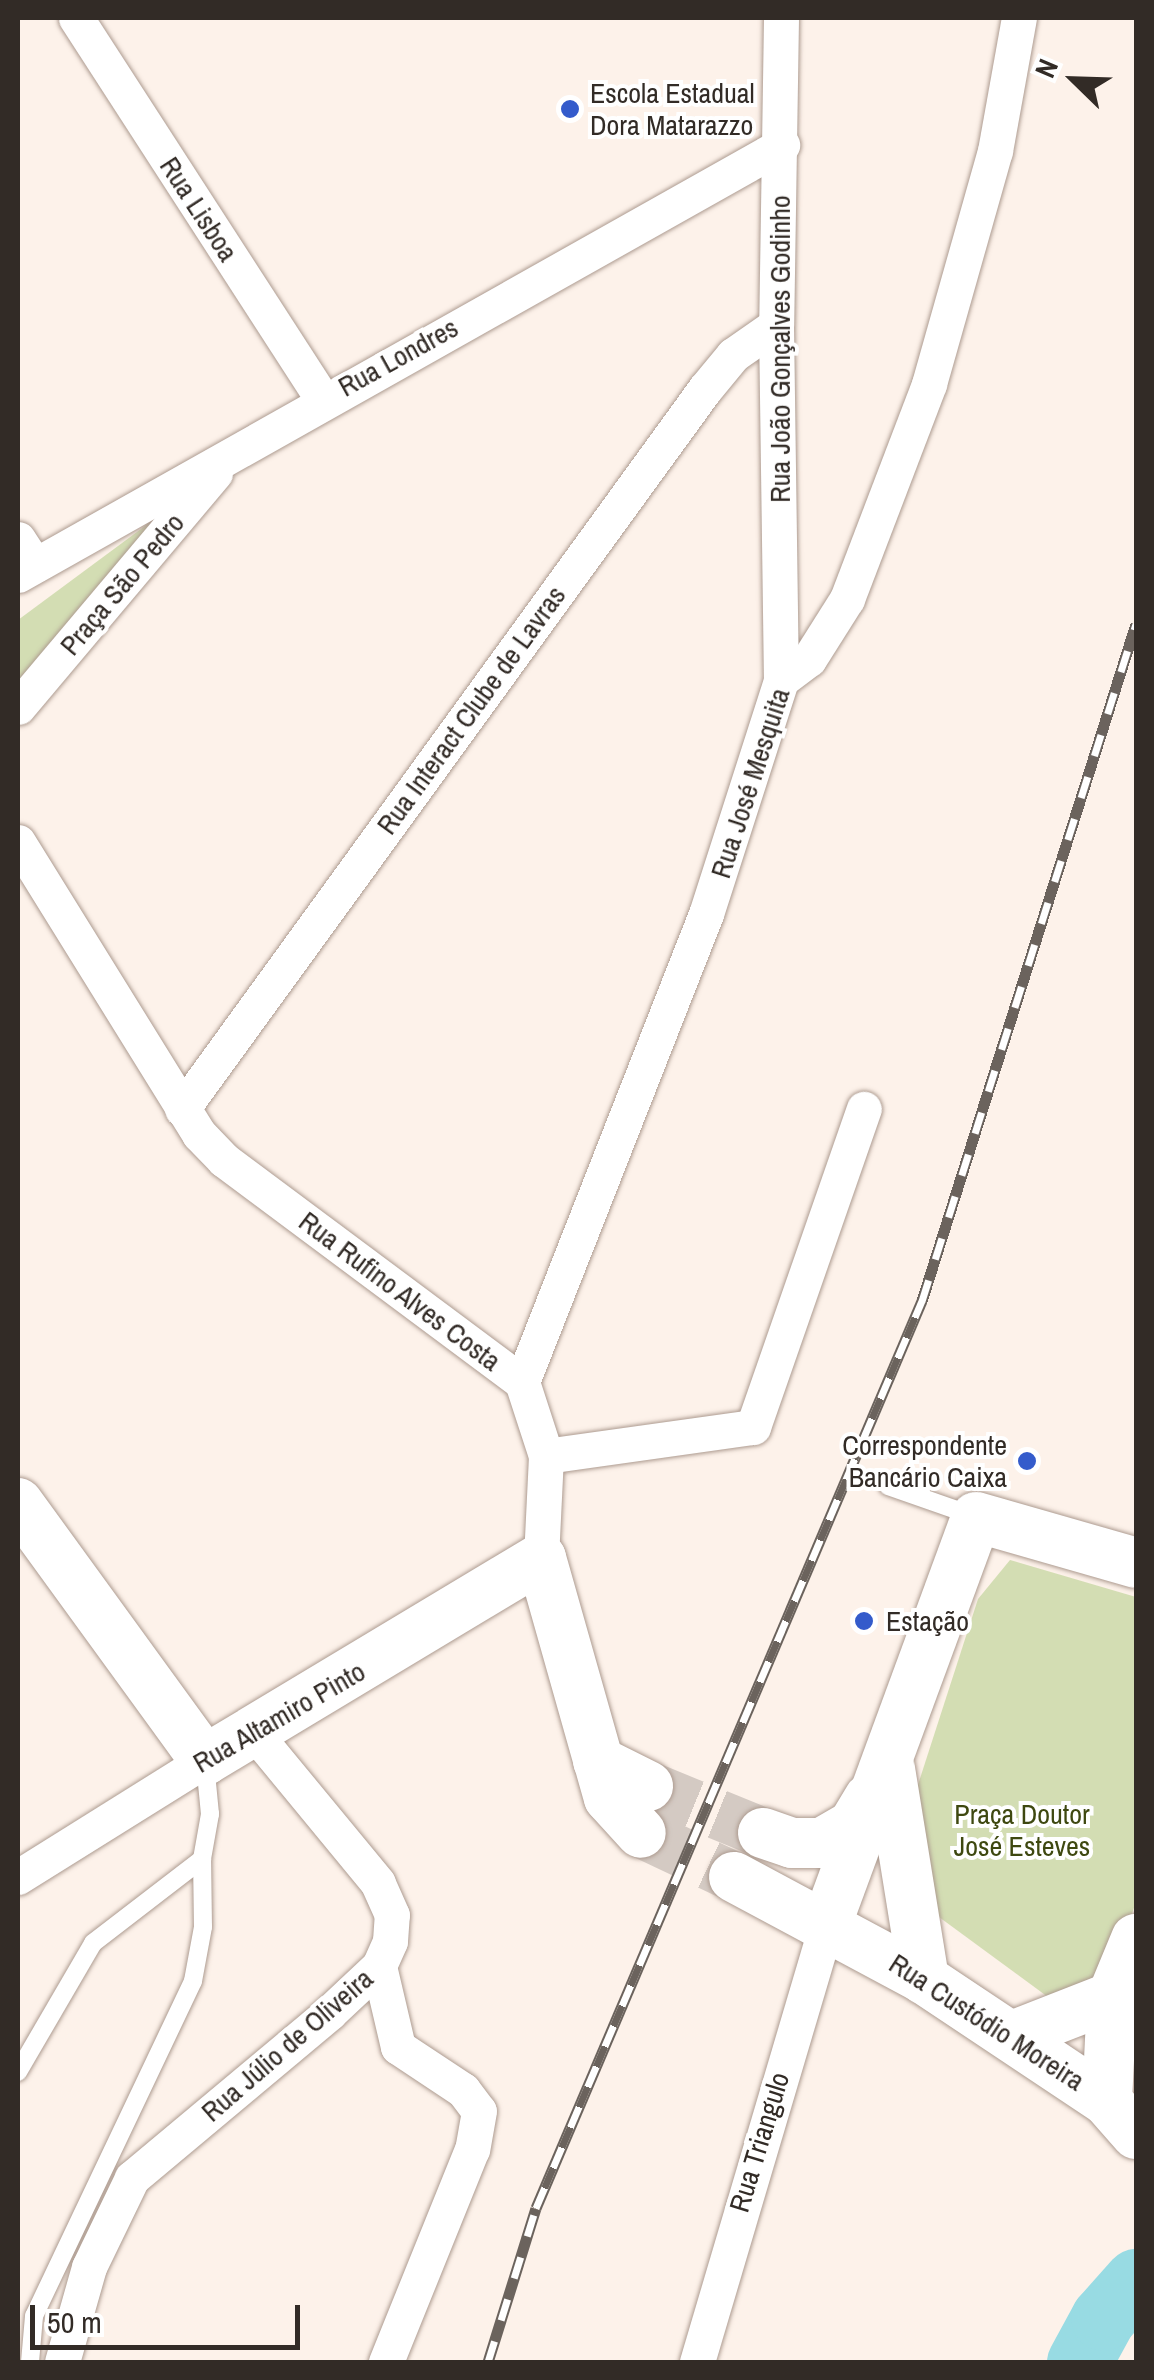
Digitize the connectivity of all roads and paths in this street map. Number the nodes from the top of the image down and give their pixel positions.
1 (76, 18) edge
2 (781, 18) edge
3 (1019, 18) edge
4 (782, 145) junction
5 (776, 325) junction
6 (323, 400) junction
7 (226, 461) junction
8 (23, 559) edge
9 (781, 680) junction
10 (18, 707) edge
11 (18, 842) edge
12 (182, 1109) junction
13 (864, 1109) dead end
14 (522, 1382) junction
15 (546, 1456) junction
16 (888, 1486) dead end
17 (18, 1504) edge
18 (976, 1517) junction
19 (541, 1558) junction
20 (1136, 1563) edge
21 (256, 1734) junction
22 (205, 1760) junction
23 (889, 1764) junction
24 (645, 1810) tunnel mouth
25 (763, 1833) tunnel mouth
26 (202, 1860) junction
27 (18, 1876) edge
28 (734, 1876) tunnel mouth
29 (827, 1923) junction
30 (1136, 1939) edge
31 (379, 1966) junction
32 (924, 1979) junction
33 (1112, 1997) junction
34 (1012, 2036) junction
35 (18, 2072) edge
36 (1122, 2117) edge
37 (30, 2362) edge
38 (62, 2362) edge
39 (386, 2362) edge
40 (697, 2362) edge

1 - 6 street, Rua Lisboa
2 - 4 street, Rua João Gonçalves Godinho
3 - 9 street, Rua José Mesquita
4 - 5 street, Rua João Gonçalves Godinho
4 - 6 street, Rua Londres
5 - 9 street, Rua João Gonçalves Godinho
5 - 12 street, Rua Interact Clube de Lavras
6 - 7 street, Rua Londres
7 - 8 street, Rua Londres
7 - 10 street, Praça São Pedro
9 - 14 street, Rua José Mesquita
11 - 12 street, Rua Rufino Alves Costa
12 - 14 street, Rua Rufino Alves Costa
13 - 15 street
14 - 15 street, Rua Rufino Alves Costa
15 - 19 street, Rua Rufino Alves Costa
16 - 18 lane
17 - 22 street
18 - 20 street
18 - 23 street
19 - 21 street, Rua Altamiro Pinto
19 - 24 street, Rua Rufino Alves Costa
21 - 22 street, Rua Altamiro Pinto
21 - 31 street, Rua Júlio de Oliveira
22 - 26 lane
22 - 27 street, Rua Altamiro Pinto
23 - 25 street
23 - 29 street
23 - 32 street
26 - 35 lane
26 - 37 lane
28 - 29 street, Rua Custódio Moreira
29 - 32 street, Rua Custódio Moreira
29 - 40 street, Rua Triangulo
30 - 33 street
31 - 38 street, Rua Júlio de Oliveira
31 - 39 street
32 - 34 street, Rua Custódio Moreira
33 - 34 street
33 - 36 street
34 - 36 street, Rua Custódio Moreira

